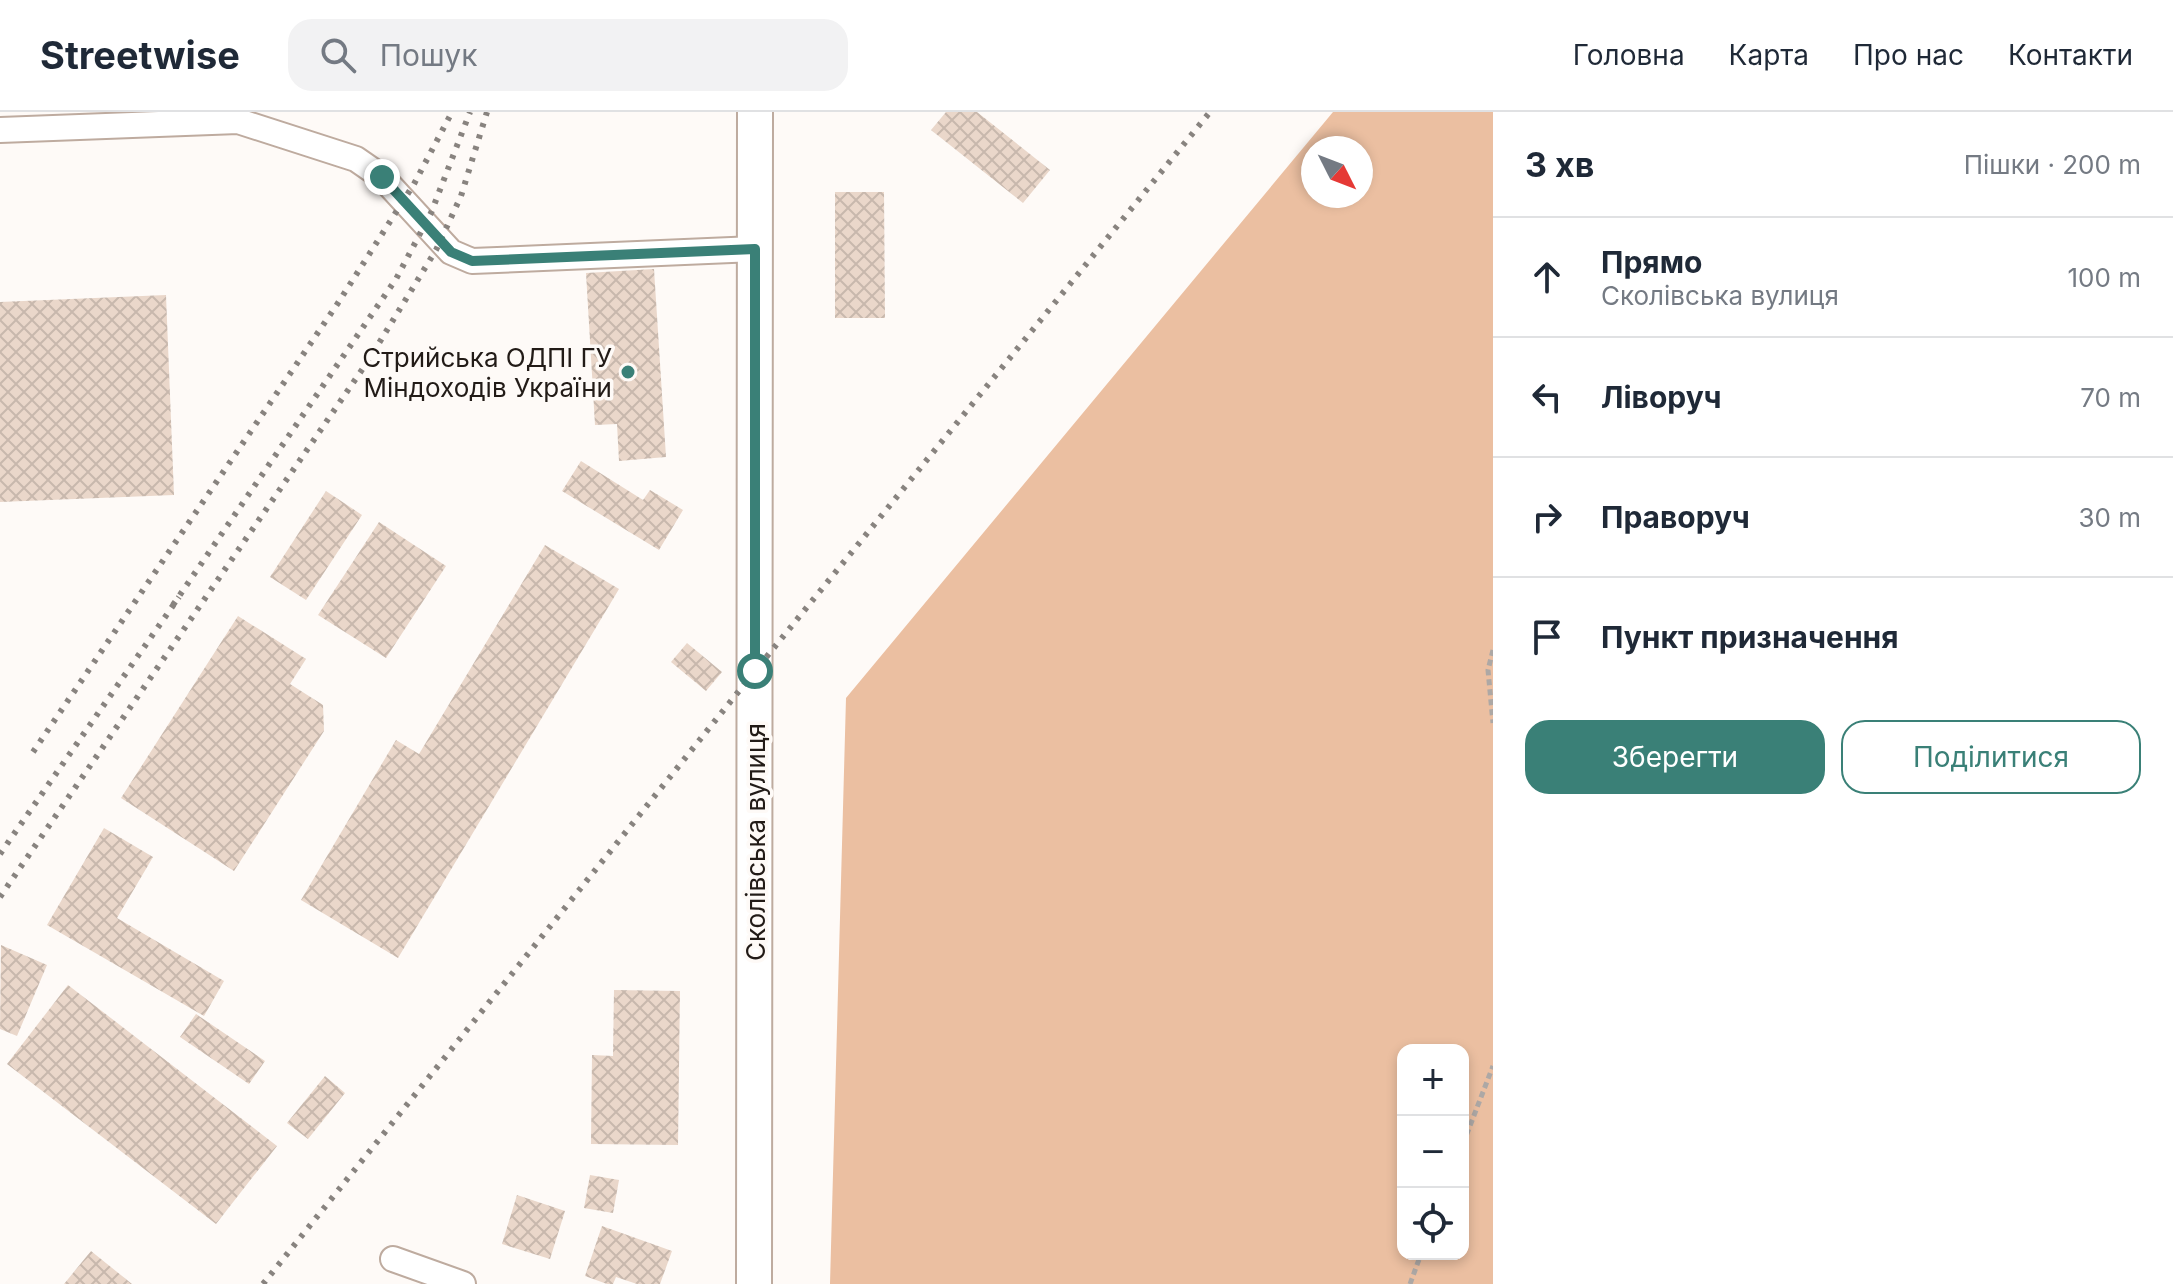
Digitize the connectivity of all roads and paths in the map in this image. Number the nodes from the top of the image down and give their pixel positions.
1 (755, 112) edge
2 (0, 130) edge
3 (755, 249) junction
4 (1493, 650) edge
5 (1493, 723) edge
6 (1493, 1066) edge
7 (1469, 1128) edge
8 (393, 1259) dead end
9 (1419, 1260) edge
10 (463, 1284) edge
11 (754, 1284) edge
12 (1410, 1284) edge

1 - 3 street, Сколівська вулиця
2 - 3 street
3 - 11 street, Сколівська вулиця
4 - 5 path
6 - 7 path
8 - 10 street
9 - 12 path

